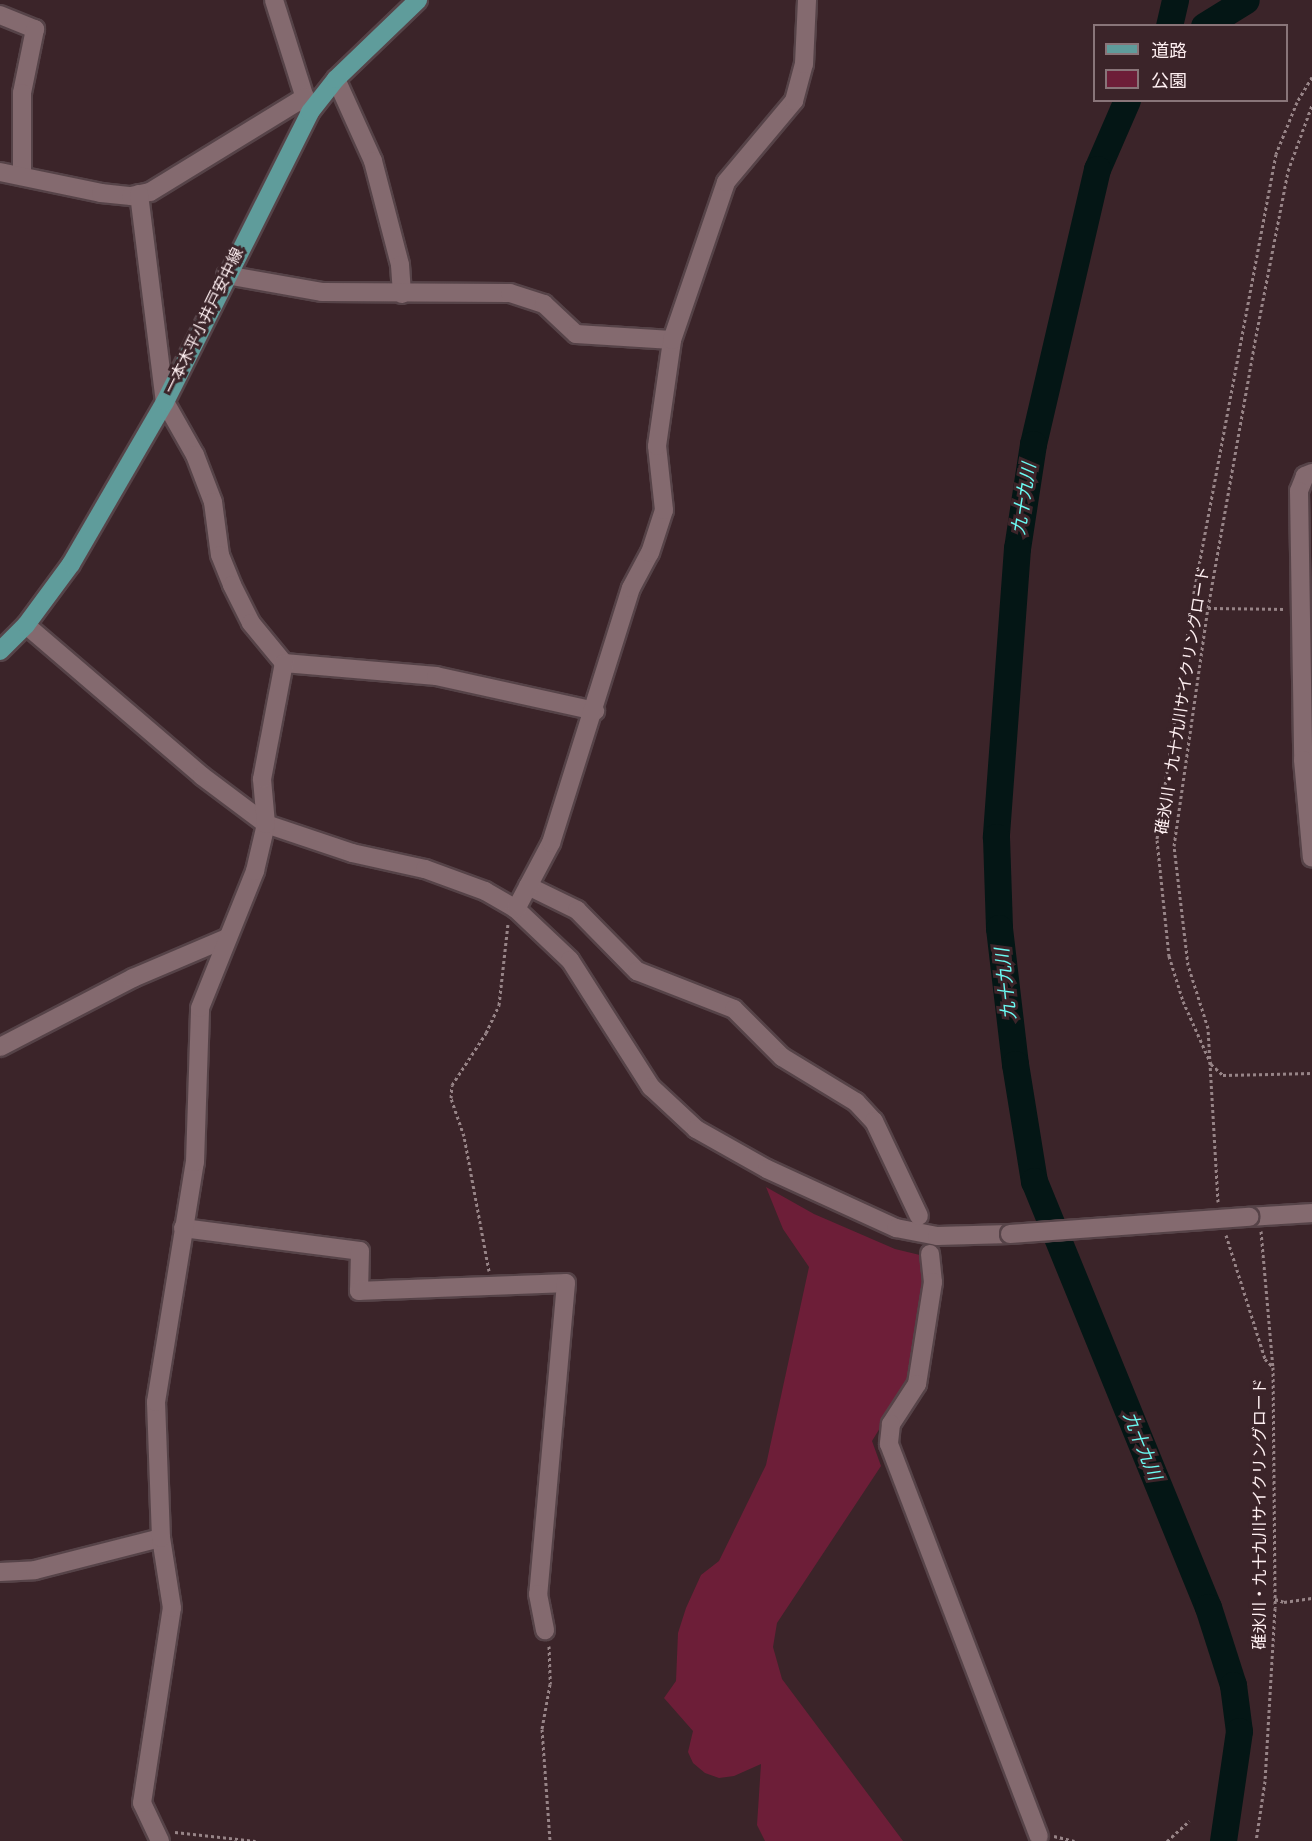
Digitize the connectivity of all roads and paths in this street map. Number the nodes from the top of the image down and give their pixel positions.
1 (274, 0) edge
2 (418, 0) edge
3 (807, 0) edge
4 (0, 15) edge
5 (1312, 77) edge
6 (336, 79) junction
7 (307, 105) junction
8 (1312, 105) edge
9 (0, 171) edge
10 (22, 176) junction
11 (139, 194) junction
12 (226, 275) junction
13 (402, 294) junction
14 (672, 340) junction
15 (165, 402) junction
16 (1312, 472) edge
17 (1208, 608) junction
18 (1299, 608) junction
19 (26, 625) junction
20 (0, 651) edge
21 (284, 663) junction
22 (596, 711) junction
23 (266, 824) junction
24 (1312, 858) edge
25 (528, 886) junction
26 (516, 909) junction
27 (227, 938) junction
28 (0, 1047) edge
29 (1211, 1064) junction
30 (1312, 1073) edge
31 (1218, 1206) dead end
32 (1312, 1213) edge
33 (919, 1216) dead end
34 (1255, 1222) junction
35 (183, 1228) junction
36 (1224, 1229) dead end
37 (930, 1254) dead end
38 (492, 1284) junction
39 (1272, 1367) junction
40 (162, 1538) junction
41 (0, 1572) edge
42 (1312, 1598) edge
43 (1275, 1599) junction
44 (545, 1630) joint
45 (1189, 1821) dead end
46 (155, 1834) edge
47 (1040, 1836) dead end
48 (256, 1841) edge
49 (550, 1841) edge
50 (1167, 1841) edge
51 (1256, 1841) edge

1 - 7 street
2 - 6 main road, 一本木平小井戸安中線
3 - 14 street
4 - 10 street
5 - 29 path
6 - 7 main road, 一本木平小井戸安中線
6 - 13 street
7 - 11 street
7 - 12 main road, 一本木平小井戸安中線
8 - 17 path, 碓氷川・九十九川サイクリングロード
9 - 10 street
10 - 11 street
11 - 15 street
12 - 13 street
12 - 15 main road, 一本木平小井戸安中線
13 - 14 street
14 - 22 street
15 - 19 main road, 一本木平小井戸安中線
15 - 21 street
16 - 18 street
17 - 18 path
17 - 29 path, 碓氷川・九十九川サイクリングロード
18 - 24 street
19 - 20 main road, 一本木平小井戸安中線
19 - 23 street
21 - 22 street
21 - 23 street
22 - 25 street
23 - 26 street
23 - 27 street
25 - 26 street
25 - 33 street
26 - 34 street, bridge
26 - 38 path
27 - 28 street
27 - 35 street
29 - 30 path
29 - 31 path, 碓氷川・九十九川サイクリングロード
32 - 34 street
34 - 39 path, 碓氷川・九十九川サイクリングロード
35 - 38 street
35 - 40 street
36 - 39 path, 碓氷川・九十九川サイクリングロード
37 - 47 street
38 - 44 street
39 - 43 path, 碓氷川・九十九川サイクリングロード
40 - 41 street
40 - 46 street
42 - 43 path
43 - 51 path, 碓氷川・九十九川サイクリングロード
44 - 49 path
45 - 50 path
46 - 48 path

